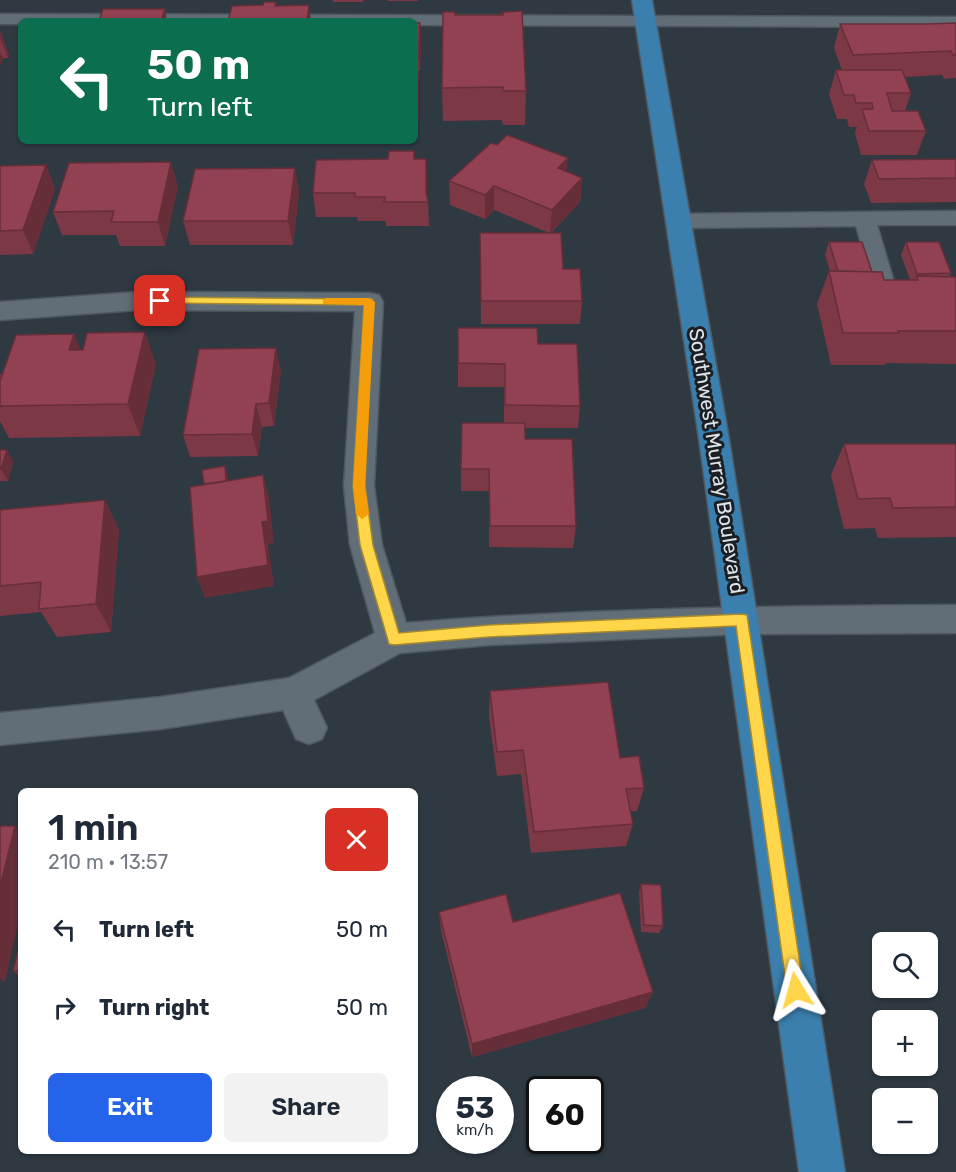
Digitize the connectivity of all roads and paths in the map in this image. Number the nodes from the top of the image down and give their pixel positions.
1 (376, 0) edge
2 (644, 11) edge
3 (374, 18) edge
4 (418, 19) edge
5 (0, 20) edge
6 (18, 20) edge
7 (956, 22) edge
8 (956, 218) edge
9 (865, 219) junction
10 (679, 221) junction
11 (886, 295) edge
12 (0, 311) edge
13 (956, 619) edge
14 (742, 620) junction
15 (394, 639) junction
16 (293, 693) junction
17 (309, 728) dead end
18 (0, 729) edge
19 (822, 1172) edge

1 - 3 lane
2 - 4 lane
2 - 7 lane
2 - 10 main road, Southwest Murray Boulevard
5 - 6 lane
8 - 9 lane
9 - 10 lane
9 - 11 lane
10 - 14 main road, Southwest Murray Boulevard
12 - 15 street
13 - 14 street
14 - 15 street
14 - 19 main road, Southwest Murray Boulevard
15 - 16 street
16 - 17 street
16 - 18 street

